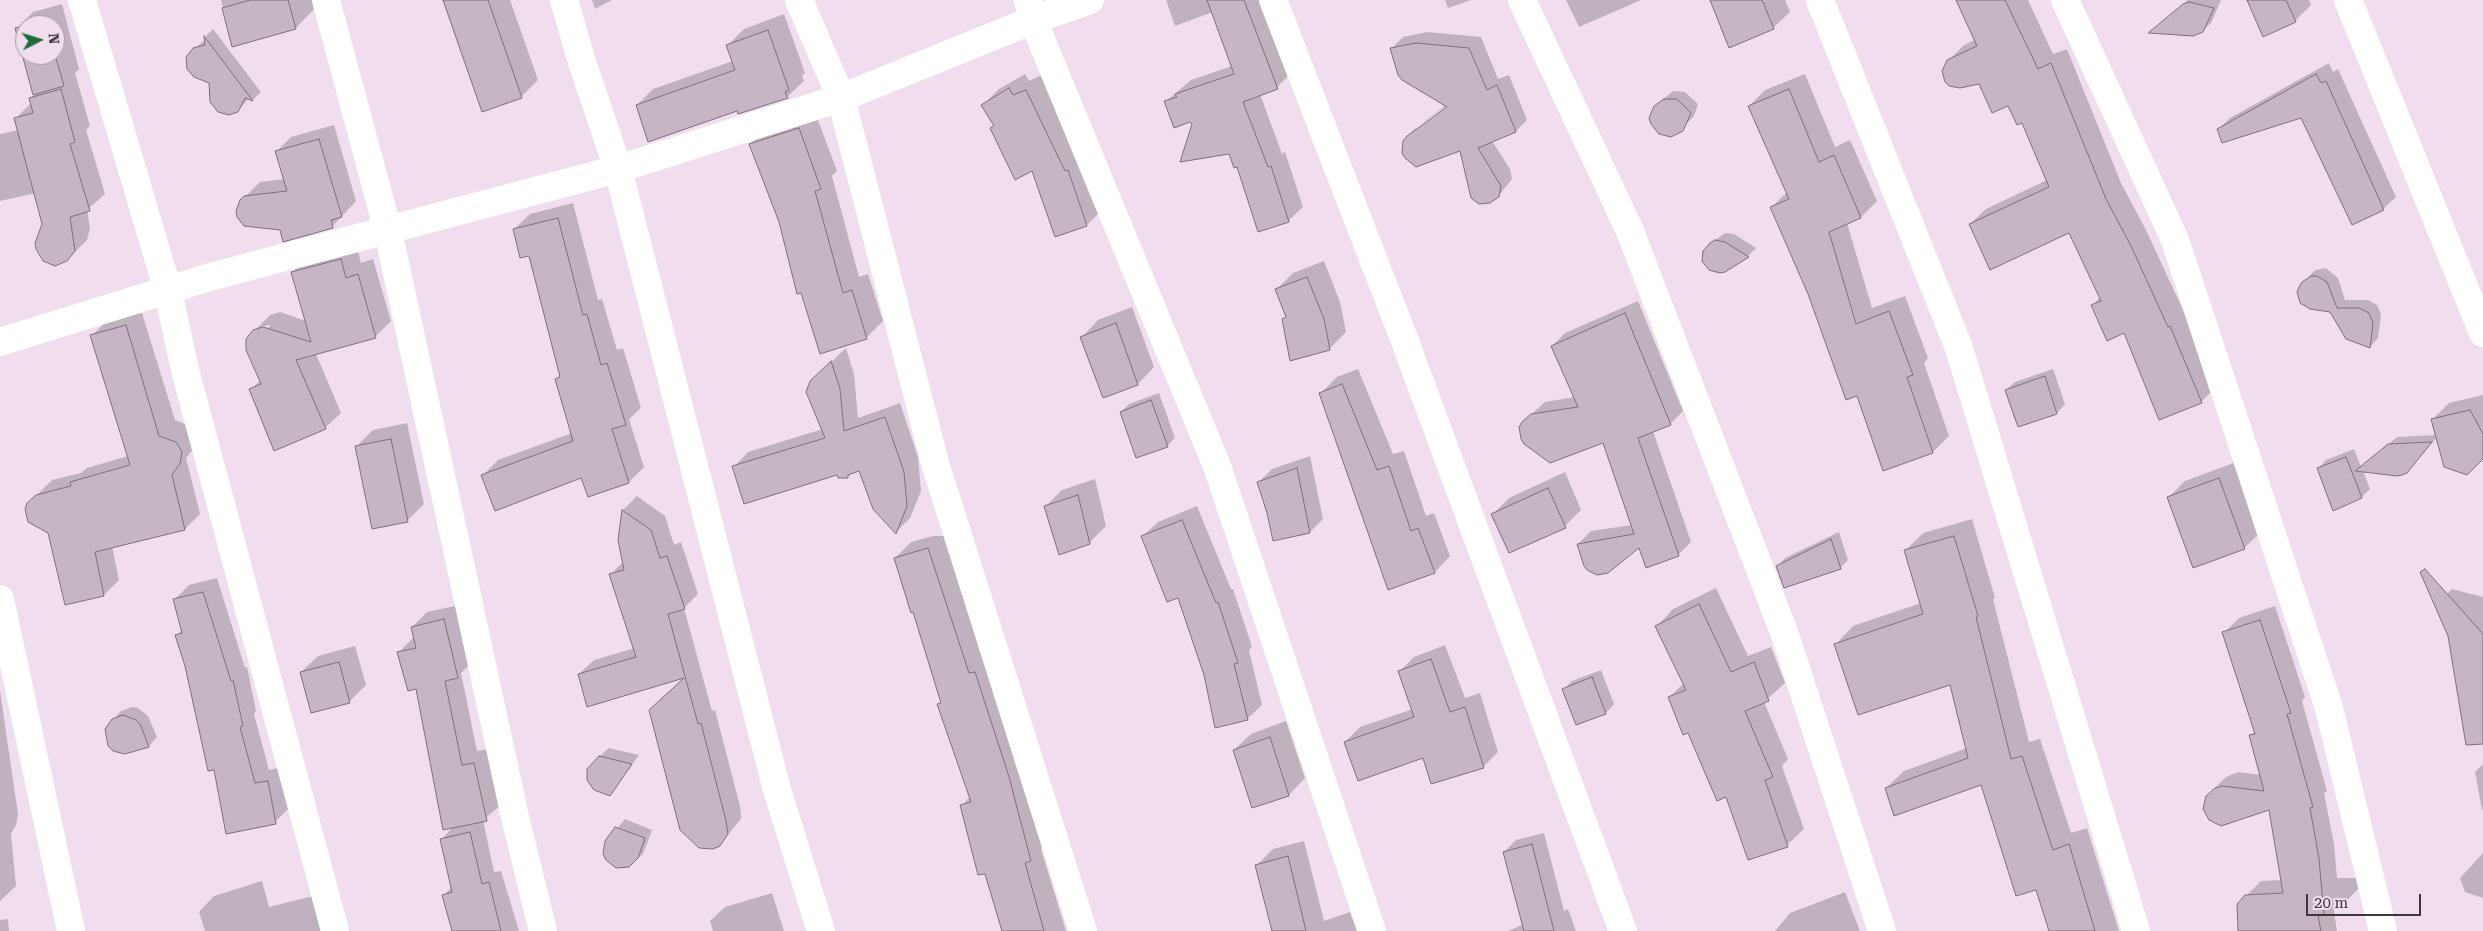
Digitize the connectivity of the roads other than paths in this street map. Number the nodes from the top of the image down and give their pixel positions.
1 (82, 0) edge
2 (326, 0) edge
3 (564, 0) edge
4 (799, 0) edge
5 (1090, 0) edge
6 (1273, 0) edge
7 (1522, 0) edge
8 (1820, 0) edge
9 (2065, 0) edge
10 (2348, 0) edge
11 (1031, 10) edge
12 (841, 98) junction
13 (618, 169) junction
14 (388, 231) junction
15 (168, 291) junction
16 (2483, 333) edge
17 (0, 342) edge
18 (0, 599) edge
19 (71, 931) edge
20 (335, 931) edge
21 (543, 931) edge
22 (821, 931) edge
23 (1083, 931) edge
24 (1372, 931) edge
25 (1623, 931) edge
26 (1882, 931) edge
27 (2136, 931) edge
28 (2383, 931) edge

1 - 15 street
2 - 14 street
3 - 13 street
4 - 12 street
5 - 11 street
6 - 25 street
7 - 26 street
8 - 27 street
9 - 28 street
10 - 16 street
11 - 12 street
11 - 24 street
12 - 13 street
12 - 23 street
13 - 14 street
13 - 22 street
14 - 15 street
14 - 21 street
15 - 17 street
15 - 20 street
18 - 19 street

